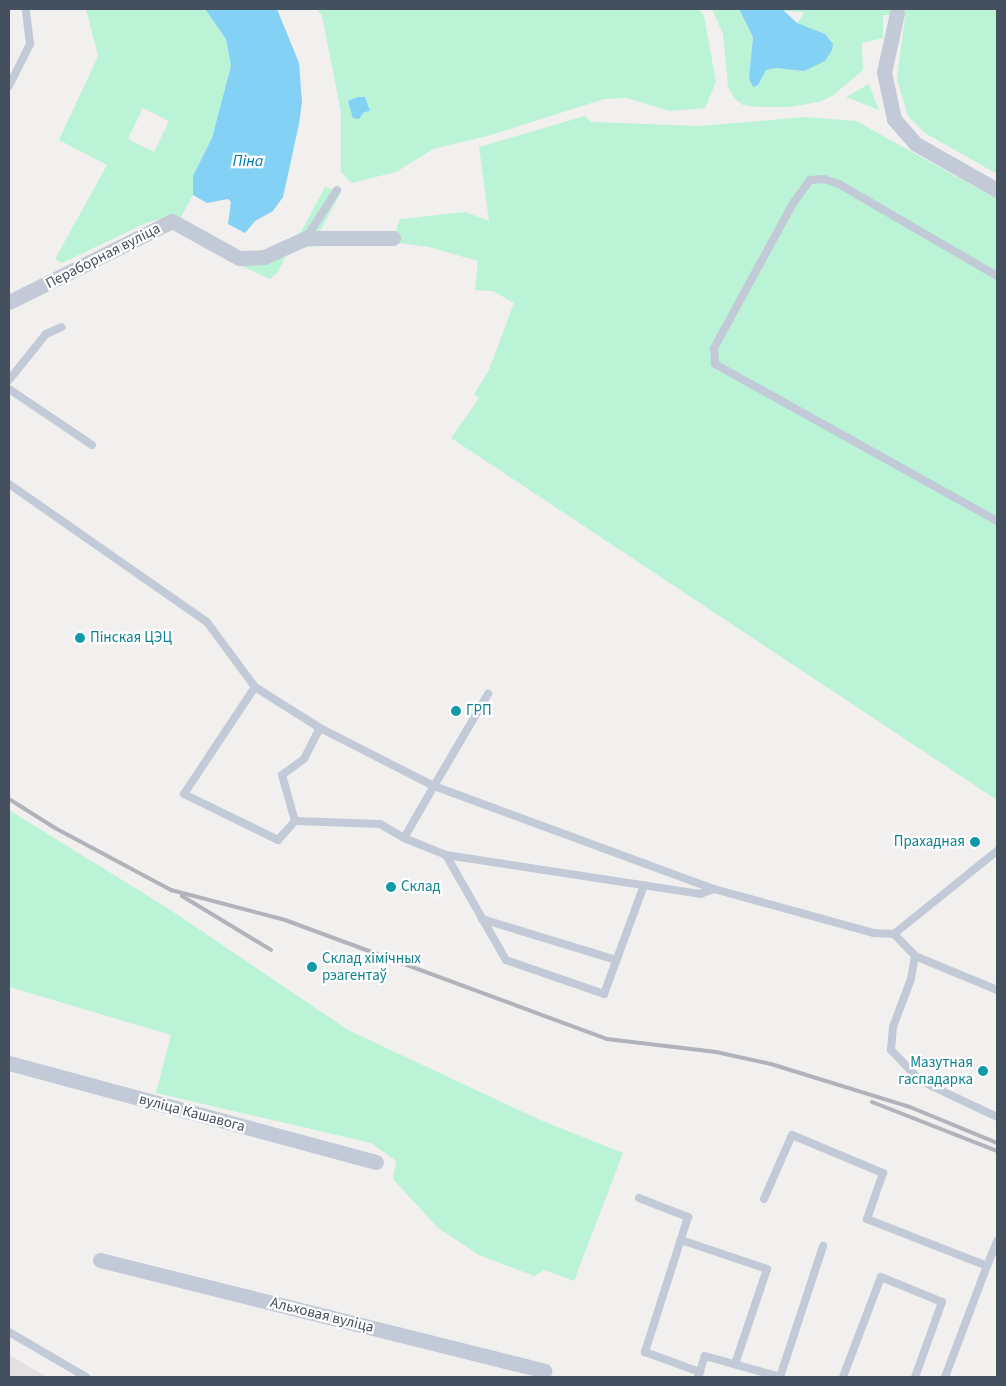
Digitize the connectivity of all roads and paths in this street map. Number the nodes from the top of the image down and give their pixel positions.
1 (26, 9) edge
2 (898, 11) edge
3 (9, 86) edge
4 (337, 190) dead end
5 (997, 190) edge
6 (306, 238) junction
7 (393, 238) dead end
8 (997, 276) edge
9 (9, 302) edge
10 (62, 327) dead end
11 (9, 380) edge
12 (9, 389) edge
13 (92, 445) dead end
14 (9, 484) edge
15 (997, 521) edge
16 (255, 687) junction
17 (488, 694) dead end
18 (320, 728) junction
19 (434, 786) junction
20 (295, 821) junction
21 (404, 838) junction
22 (997, 851) edge
23 (446, 855) junction
24 (644, 885) junction
25 (714, 889) junction
26 (482, 919) junction
27 (894, 934) junction
28 (914, 956) junction
29 (616, 960) junction
30 (997, 990) edge
31 (9, 1063) edge
32 (997, 1117) edge
33 (376, 1162) dead end
34 (638, 1198) dead end
35 (764, 1199) dead end
36 (681, 1240) junction
37 (997, 1241) edge
38 (822, 1246) dead end
39 (100, 1260) dead end
40 (987, 1266) junction
41 (9, 1332) edge
42 (735, 1364) junction
43 (543, 1374) edge
44 (699, 1374) edge
45 (86, 1377) edge
46 (780, 1377) edge
47 (842, 1377) edge
48 (915, 1377) edge
49 (945, 1377) edge

1 - 3 lane
2 - 5 street
4 - 6 lane
6 - 7 street, Пераборная вуліца
6 - 9 street, Пераборная вуліца
8 - 15 lane
10 - 11 lane
12 - 13 lane
14 - 16 lane
16 - 18 lane
16 - 20 lane
17 - 19 lane
18 - 19 lane
18 - 20 lane
19 - 21 lane
19 - 25 lane
20 - 21 lane
21 - 23 lane
22 - 27 lane
23 - 24 lane
23 - 26 lane
24 - 25 lane
24 - 29 lane
25 - 27 lane
26 - 29 lane
26 - 29 lane
27 - 28 lane
28 - 30 lane
28 - 32 lane
31 - 33 street, вуліца Кашавога
34 - 36 lane
35 - 40 lane
36 - 42 lane
36 - 44 lane
37 - 40 lane
38 - 46 lane
39 - 43 street, Альховая вуліца
40 - 49 lane
41 - 45 lane
42 - 44 lane
42 - 46 lane
47 - 48 lane

